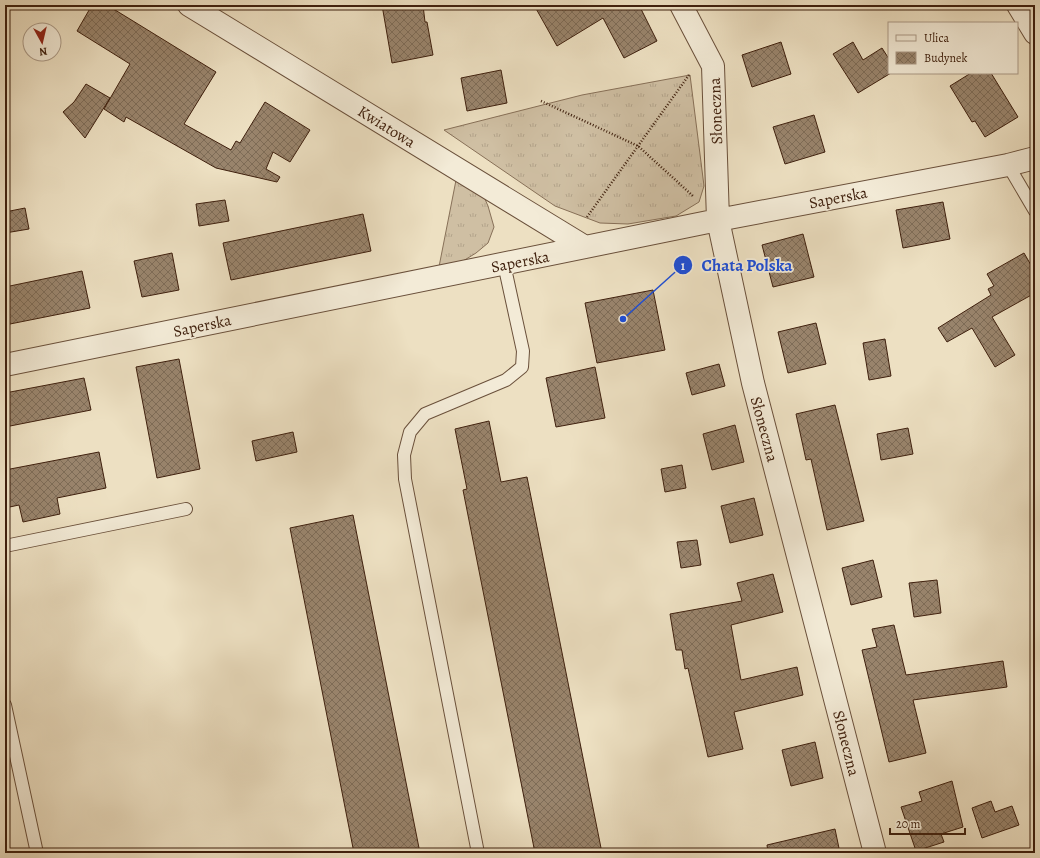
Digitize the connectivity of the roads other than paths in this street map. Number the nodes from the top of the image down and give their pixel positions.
1 (189, 5) edge
2 (681, 5) edge
3 (1018, 5) edge
4 (1035, 33) edge
5 (1035, 158) edge
6 (1008, 165) junction
7 (1035, 211) edge
8 (718, 220) junction
9 (585, 247) junction
10 (504, 264) junction
11 (5, 365) edge
12 (186, 509) dead end
13 (5, 546) edge
14 (5, 705) edge
15 (37, 853) edge
16 (478, 853) edge
17 (875, 853) edge

1 - 9 street, Kwiatowa
2 - 8 street, Słoneczna
3 - 4 street
5 - 6 street, Saperska
6 - 7 lane
6 - 8 street, Saperska
8 - 9 street, Saperska
8 - 17 street, Słoneczna
9 - 10 street, Saperska
10 - 11 street, Saperska
10 - 16 lane
12 - 13 lane
14 - 15 lane

